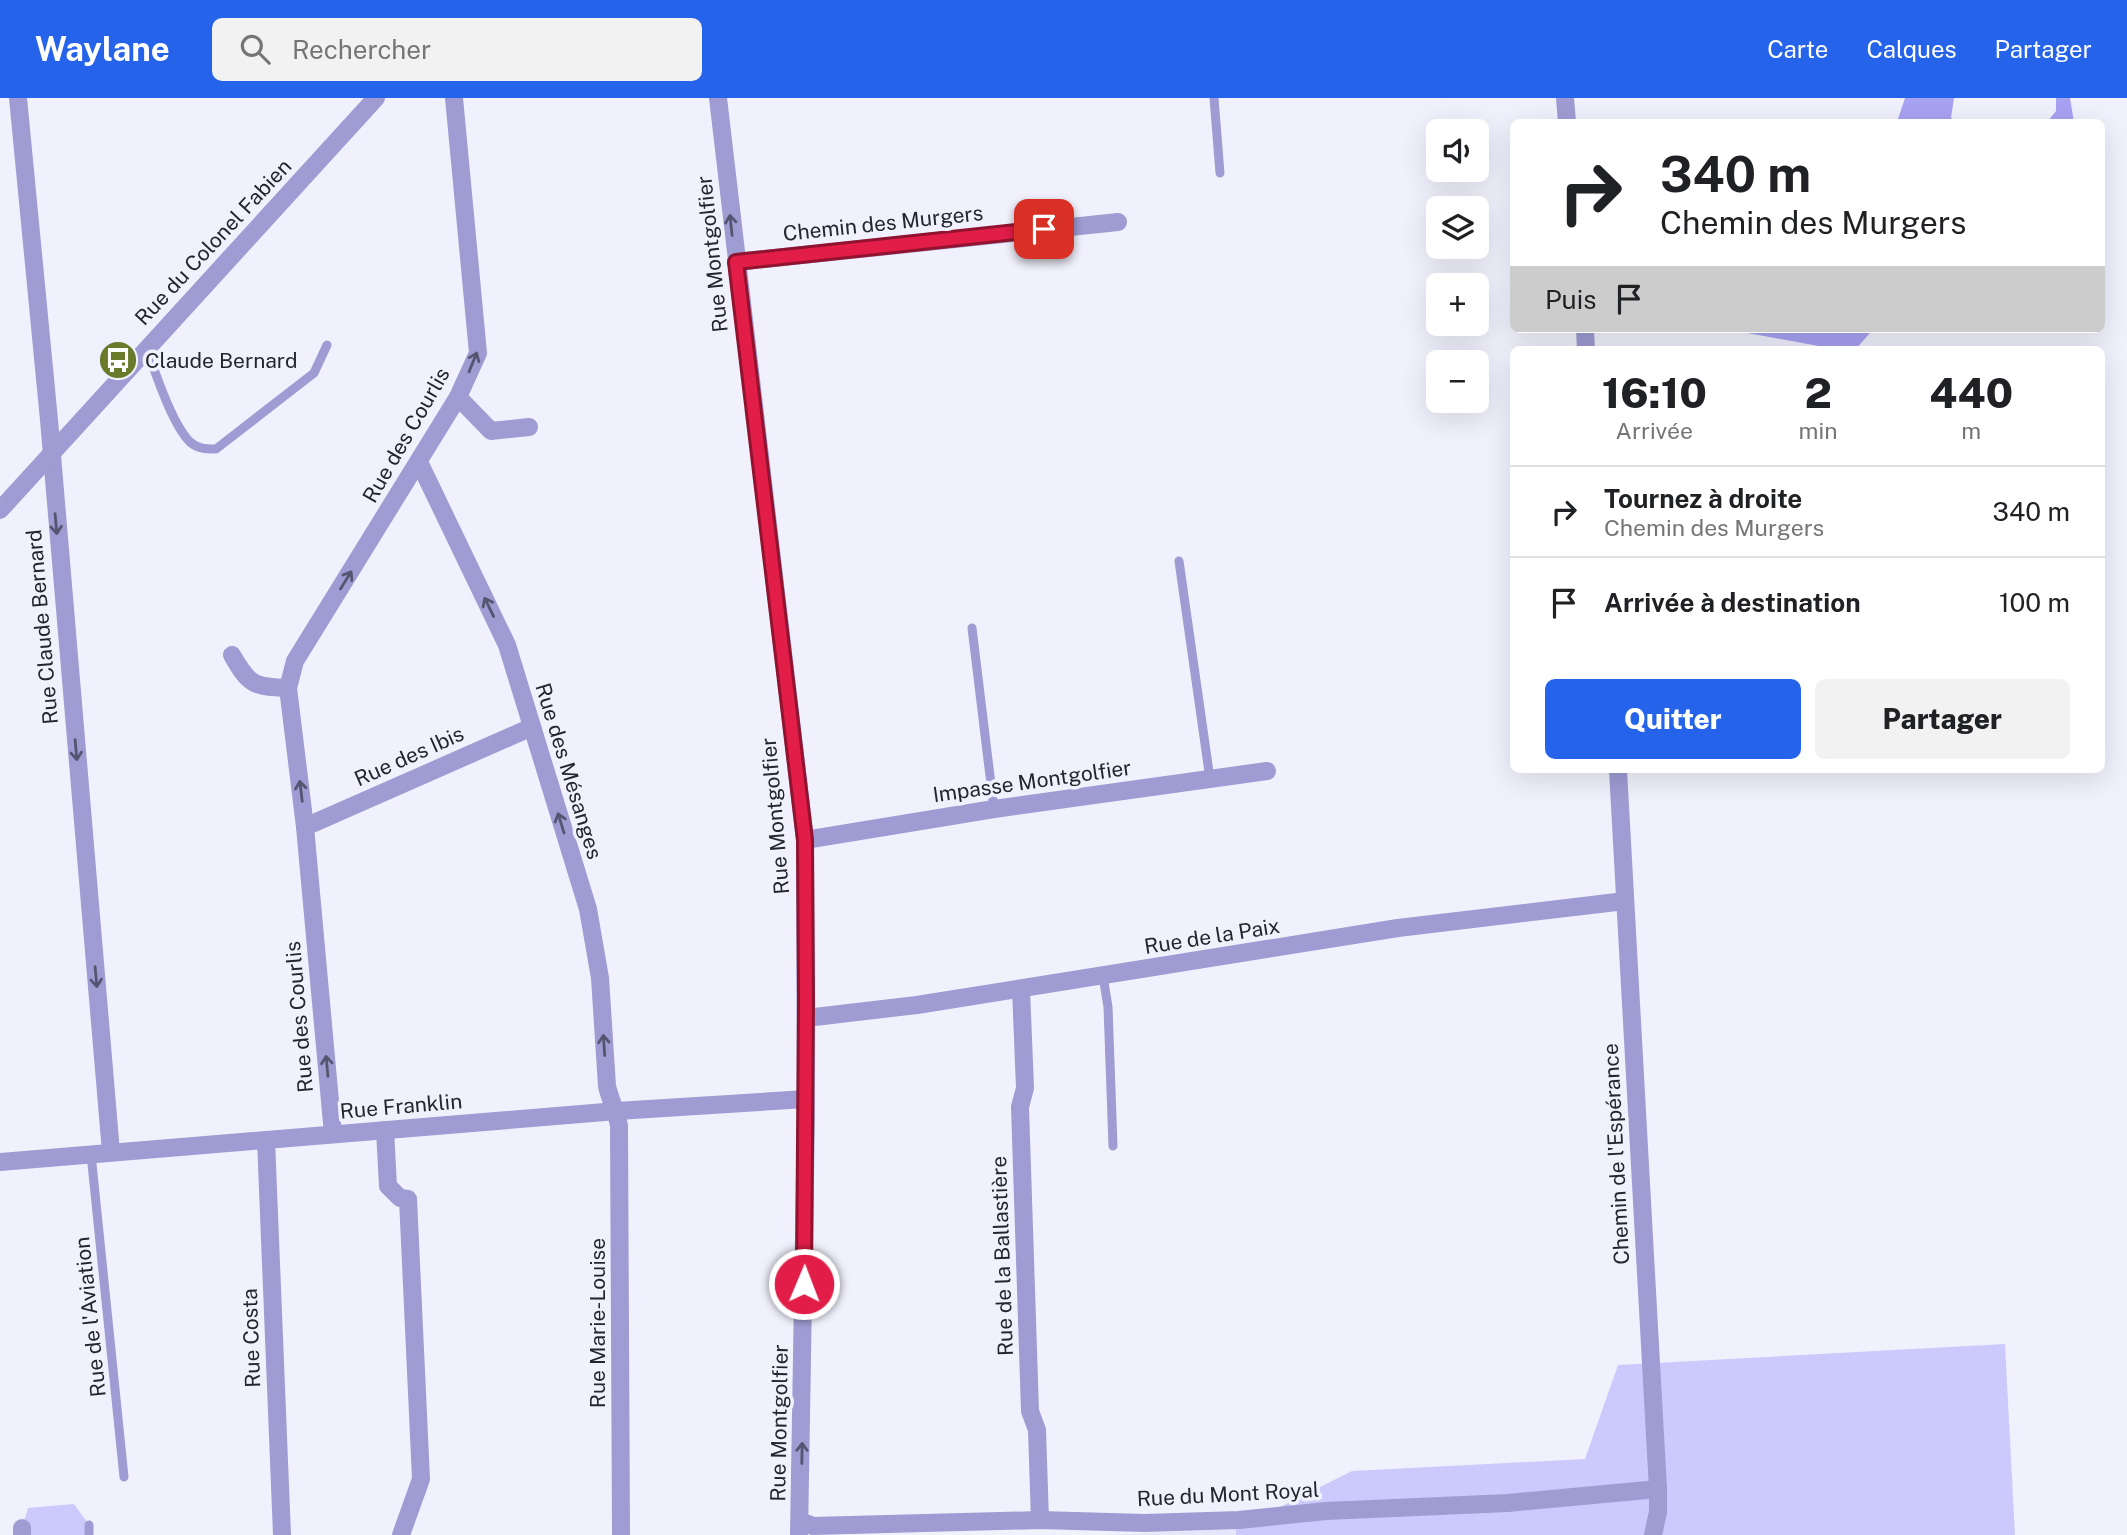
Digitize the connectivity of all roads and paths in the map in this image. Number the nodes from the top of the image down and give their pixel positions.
1 (18, 98) edge
2 (376, 98) edge
3 (454, 98) edge
4 (718, 98) edge
5 (1214, 98) edge
6 (1565, 98) edge
7 (1567, 119) edge
8 (1220, 173) dead end
9 (1118, 222) dead end
10 (736, 262) junction
11 (327, 345) dead end
12 (146, 348) junction
13 (458, 397) junction
14 (529, 427) dead end
15 (51, 456) junction
16 (419, 462) junction
17 (0, 510) edge
18 (1179, 561) dead end
19 (972, 628) dead end
20 (232, 655) dead end
21 (288, 688) junction
22 (532, 727) junction
23 (1267, 771) dead end
24 (1618, 773) edge
25 (1210, 779) junction
26 (994, 809) junction
27 (305, 827) junction
28 (805, 840) junction
29 (1625, 901) junction
30 (1103, 976) junction
31 (1021, 989) junction
32 (806, 1018) junction
33 (806, 1099) junction
34 (617, 1111) junction
35 (385, 1130) junction
36 (333, 1134) junction
37 (266, 1140) junction
38 (1114, 1146) dead end
39 (111, 1152) junction
40 (91, 1154) junction
41 (0, 1162) edge
42 (124, 1476) dead end
43 (1658, 1489) junction
44 (1040, 1520) junction
45 (799, 1528) edge
46 (1071, 1528) edge
47 (282, 1535) edge
48 (401, 1535) edge
49 (621, 1535) edge
50 (1653, 1535) edge

1 - 15 street, Rue Claude Bernard
2 - 12 street, Rue du Colonel Fabien
13 -> 3 street, Rue des Courlis
10 -> 4 street, Rue Montgolfier
5 - 8 lane
6 - 7 street
9 - 10 street, Chemin des Murgers
10 - 28 street, Rue Montgolfier
11 - 12 lane
12 - 15 street, Rue du Colonel Fabien
13 - 14 street
13 - 16 street, Rue des Courlis
15 - 17 street, Rue du Colonel Fabien
15 -> 39 street, Rue Claude Bernard
21 -> 16 street, Rue des Courlis
22 -> 16 street, Rue des Mésanges
18 - 25 lane
19 - 26 lane
20 - 21 street
27 -> 21 street, Rue des Courlis
22 - 27 street, Rue des Ibis
34 -> 22 street, Rue des Mésanges
23 - 25 street, Impasse Montgolfier
24 - 29 street, Chemin de l'Espérance
25 - 26 street, Impasse Montgolfier
26 - 28 street, Impasse Montgolfier
36 -> 27 street, Rue des Courlis
28 - 32 street, Rue Montgolfier
29 - 30 street, Rue de la Paix
29 - 43 street, Chemin de l'Espérance
30 - 31 street, Rue de la Paix
30 - 38 lane
31 - 32 street, Rue de la Paix
31 - 44 street, Rue de la Ballastière
32 - 33 street, Rue Montgolfier
33 - 34 street, Rue Franklin
45 -> 33 street, Rue Montgolfier
34 - 35 street, Rue Franklin
34 - 49 street, Rue Marie-Louise
35 - 36 street, Rue Franklin
35 - 48 street
36 - 37 street, Rue Franklin
37 - 39 street, Rue Franklin
37 - 47 street, Rue Costa
39 - 40 street, Rue Franklin
40 - 41 street, Rue Franklin
40 - 42 lane, Rue de l'Aviation
43 - 46 street, Rue du Mont Royal
43 - 50 street, Chemin de l'Espérance
44 - 45 street, Rue du Mont Royal
44 - 46 street, Rue du Mont Royal

